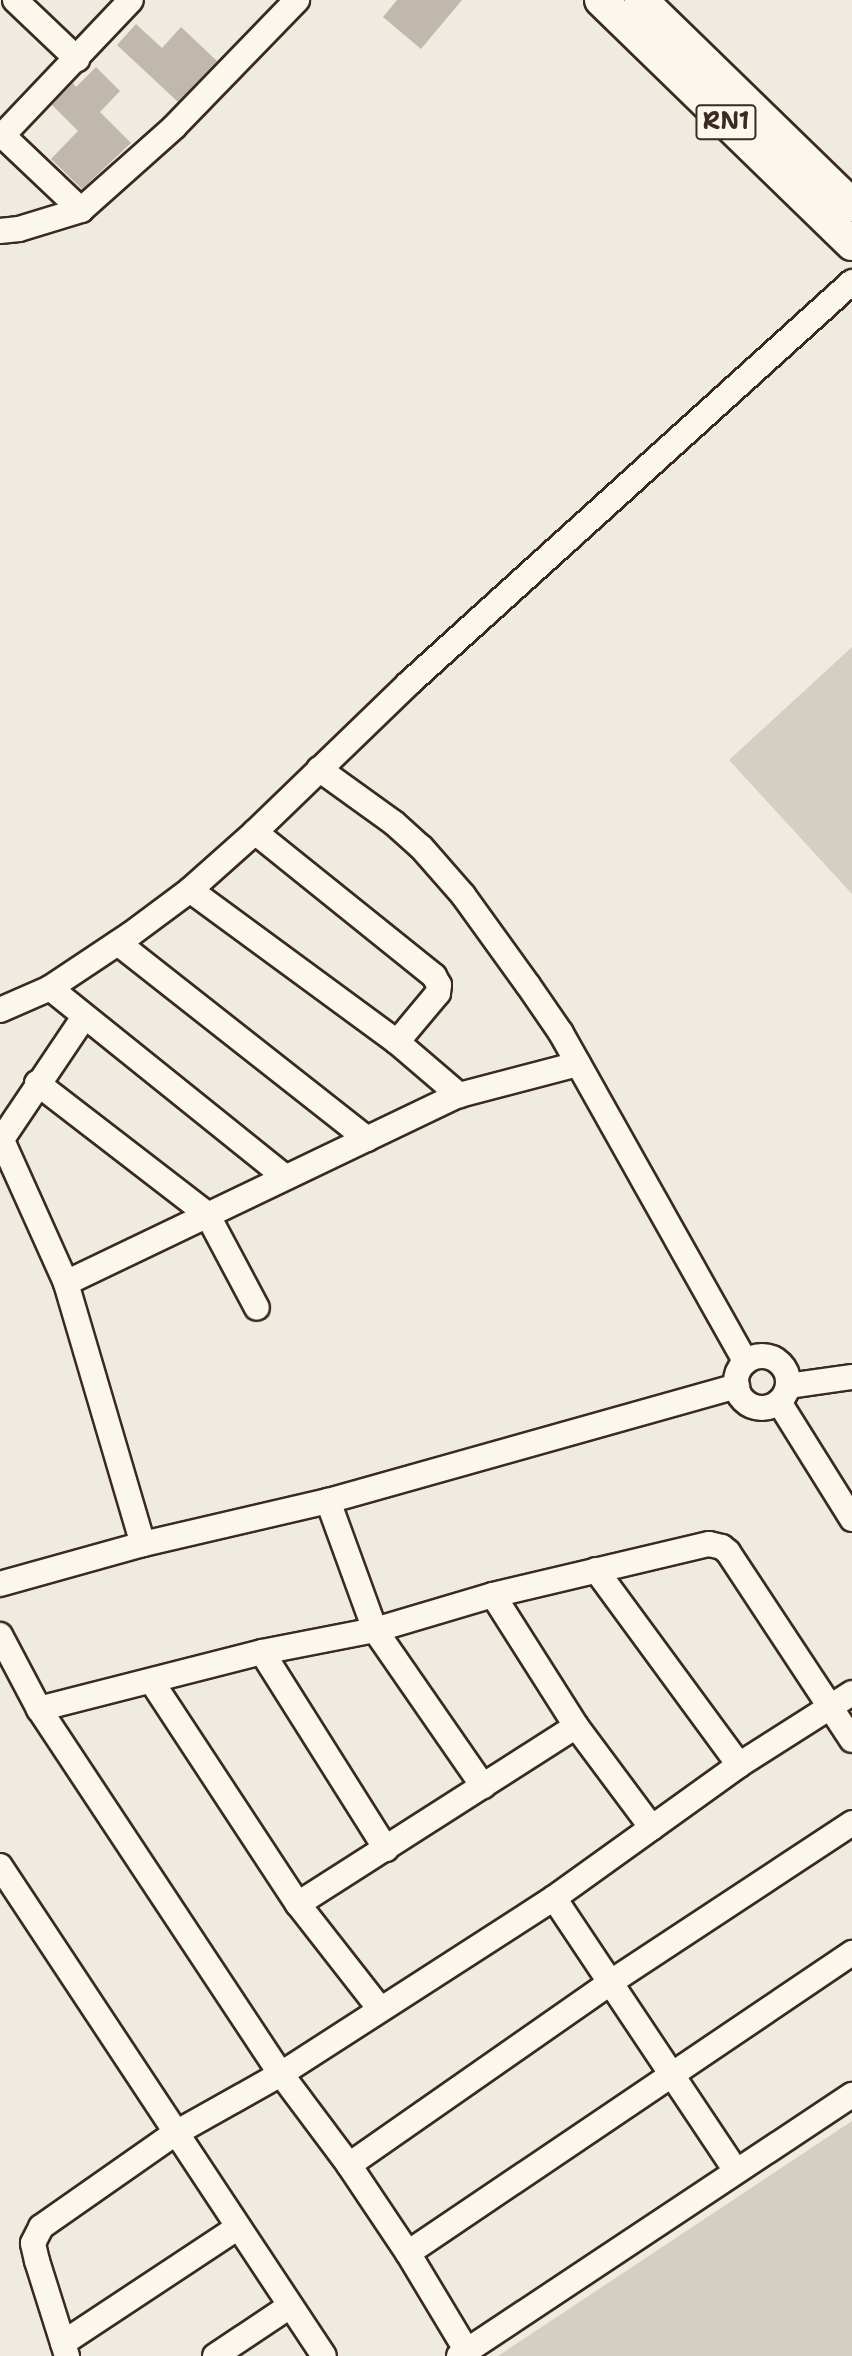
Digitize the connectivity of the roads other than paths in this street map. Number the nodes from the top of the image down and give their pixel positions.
1 (15, 0) edge
2 (131, 0) edge
3 (297, 0) edge
4 (601, 0) edge
5 (641, 0) edge
6 (77, 59) junction
7 (1, 136) edge
8 (852, 205) edge
9 (81, 210) junction
10 (0, 232) edge
11 (852, 244) edge
12 (852, 282) edge
13 (319, 769) junction
14 (255, 832) junction
15 (190, 890) junction
16 (118, 943) junction
17 (50, 988) junction
18 (0, 1010) edge
19 (84, 1017) junction
20 (397, 1042) junction
21 (578, 1064) junction
22 (37, 1083) junction
23 (459, 1095) junction
24 (1, 1138) edge
25 (367, 1139) junction
26 (284, 1176) junction
27 (207, 1214) junction
28 (66, 1283) junction
29 (257, 1308) dead end
30 (746, 1362) junction
31 (852, 1377) edge
32 (737, 1386) junction
33 (783, 1394) junction
34 (328, 1501) junction
35 (852, 1518) edge
36 (143, 1544) junction
37 (596, 1570) junction
38 (0, 1584) edge
39 (493, 1595) junction
40 (375, 1630) junction
41 (0, 1635) edge
42 (262, 1652) junction
43 (152, 1682) junction
44 (852, 1693) edge
45 (831, 1707) junction
46 (39, 1709) junction
47 (576, 1726) junction
48 (852, 1740) edge
49 (739, 1765) junction
50 (483, 1786) junction
51 (852, 1823) edge
52 (652, 1828) junction
53 (386, 1849) junction
54 (0, 1866) edge
55 (554, 1898) junction
56 (298, 1904) junction
57 (852, 1953) edge
58 (611, 1982) junction
59 (380, 2008) junction
60 (281, 2074) junction
61 (673, 2074) junction
62 (852, 2095) edge
63 (174, 2134) junction
64 (349, 2165) junction
65 (736, 2171) junction
66 (237, 2228) junction
67 (408, 2253) junction
68 (290, 2306) junction
69 (65, 2349) edge
70 (463, 2354) edge
71 (215, 2356) edge
72 (324, 2356) edge

1 - 6 street
2 - 6 street
3 - 9 street
4 - 11 main road, RN1
5 - 8 main road, RN1
6 - 7 street
7 - 9 street
9 - 10 street
12 - 13 street
13 - 14 street
13 - 21 street
14 - 15 street
14 - 20 street
15 - 16 street
15 - 20 street
16 - 17 street
16 - 25 street
17 - 18 street
17 - 19 street
19 - 22 street
19 - 26 street
20 - 23 street
21 - 23 street
21 - 30 street
22 - 24 street
22 - 27 street
23 - 25 street
24 - 28 street
25 - 26 street
26 - 27 street
27 - 28 street
27 - 29 street
28 - 36 street
30 - 32 street
30 - 33 street
31 - 33 street
32 - 33 street
32 - 34 street
33 - 35 street
34 - 36 street
34 - 40 street
36 - 38 street
37 - 39 street
37 - 45 street
37 - 49 street
39 - 40 street
39 - 47 street
40 - 42 street
40 - 50 street
41 - 46 street
42 - 43 street
42 - 53 street
43 - 46 street
43 - 56 street
44 - 45 street
45 - 48 street
45 - 49 street
46 - 60 street
47 - 50 street
47 - 52 street
49 - 52 street
50 - 53 street
51 - 58 street
52 - 55 street
53 - 56 street
54 - 63 street
55 - 58 street
55 - 59 street
56 - 59 street
57 - 61 street
58 - 61 street
58 - 64 street
59 - 60 street
60 - 63 street
60 - 64 street
61 - 65 street
61 - 67 street
62 - 65 street
63 - 66 street
63 - 69 street
64 - 67 street
65 - 70 street
66 - 68 street
66 - 69 street
67 - 70 street
68 - 71 street
68 - 72 street

